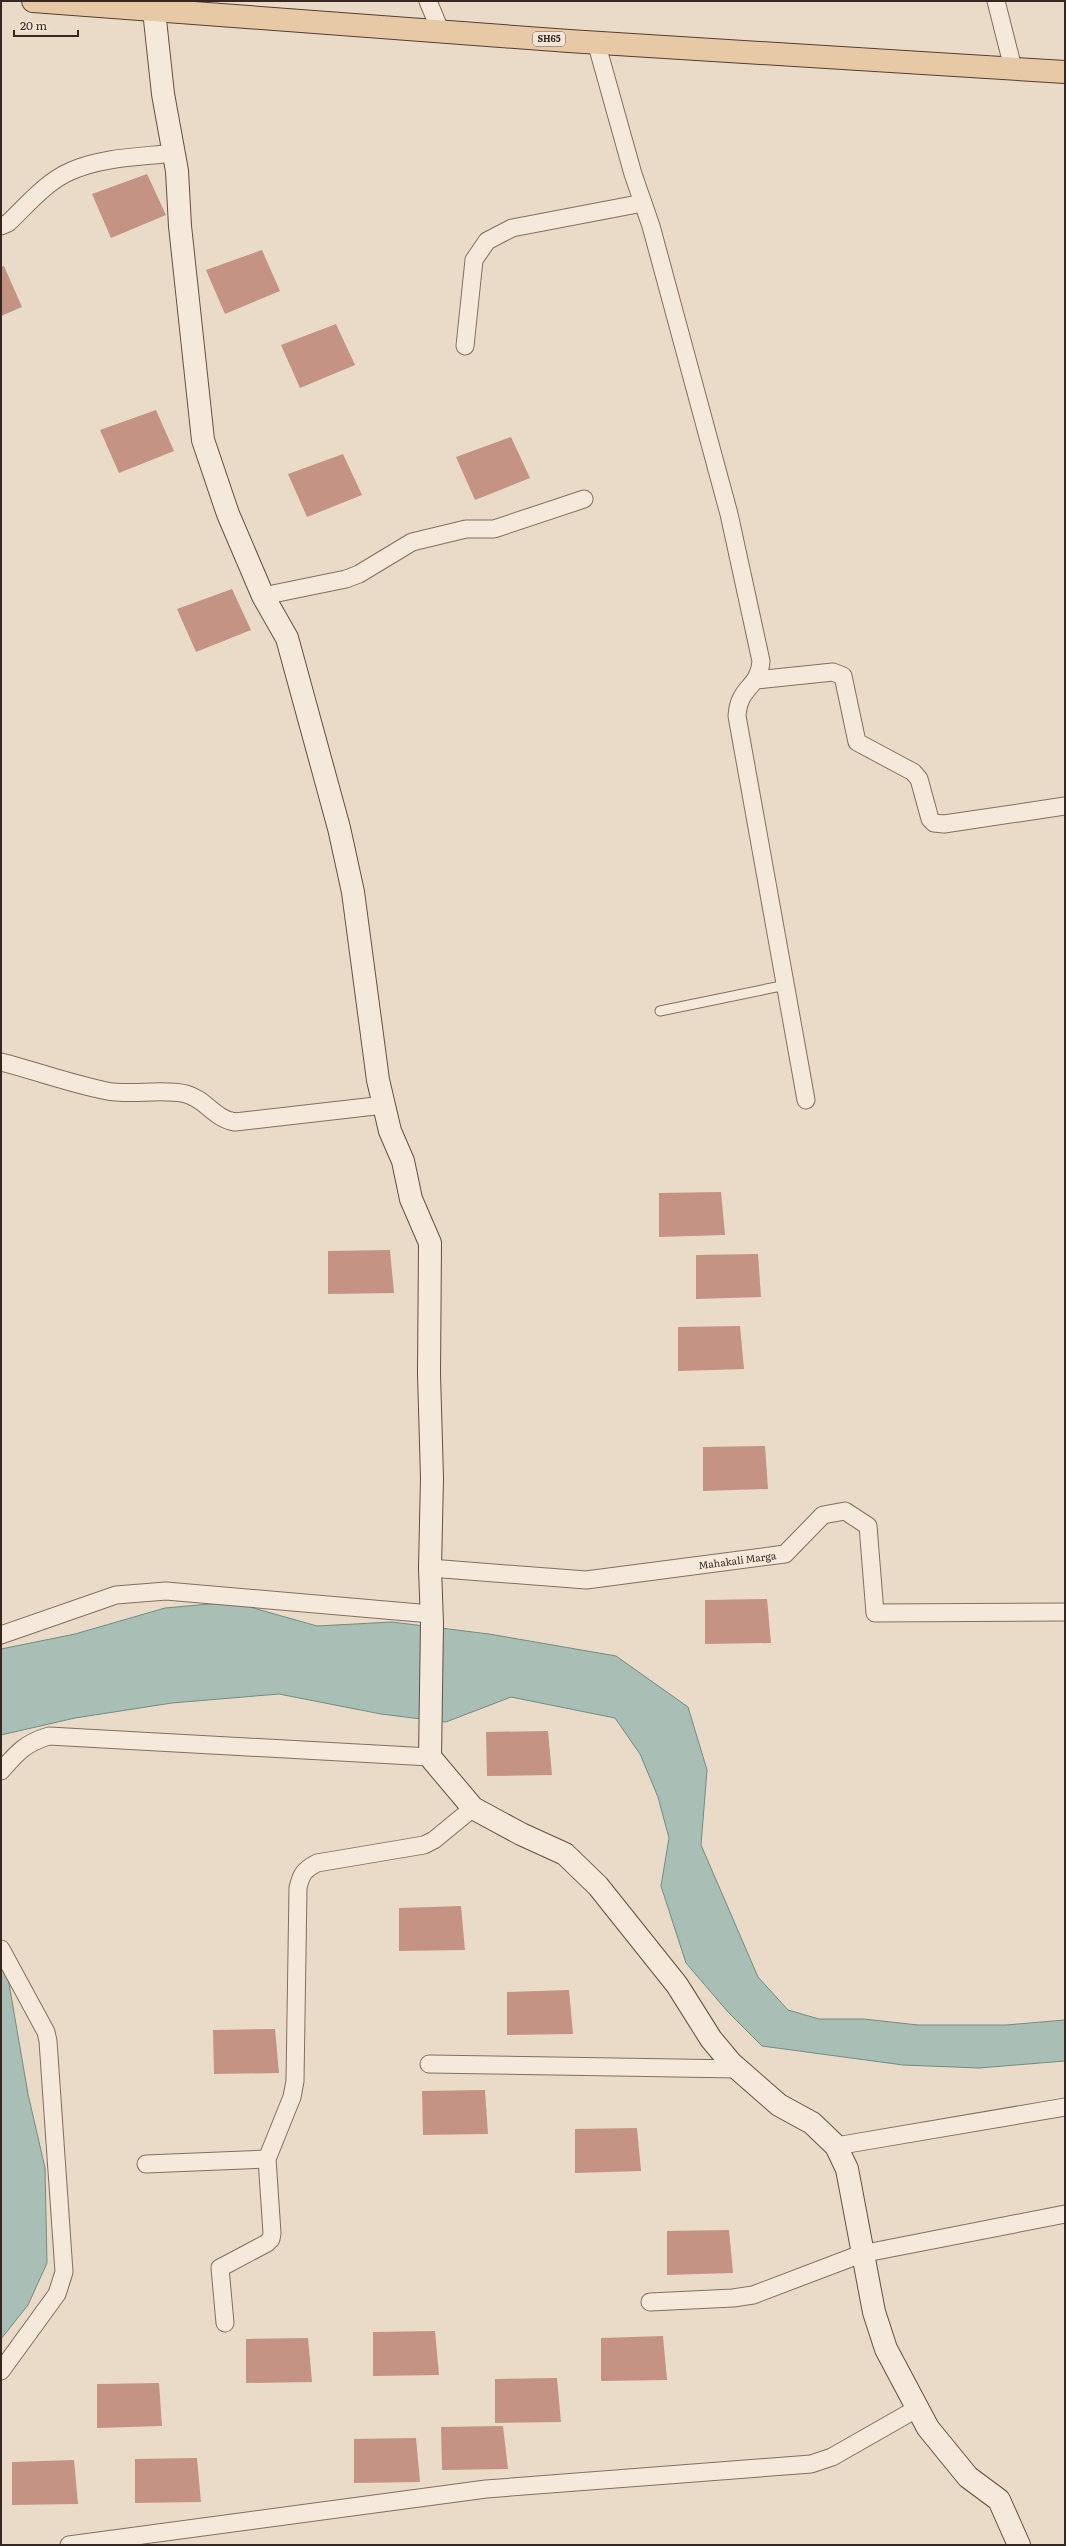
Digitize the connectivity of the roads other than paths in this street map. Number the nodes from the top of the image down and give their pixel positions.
1 (33, 1) edge
2 (428, 1) edge
3 (996, 1) edge
4 (153, 5) edge
5 (440, 30) junction
6 (596, 42) junction
7 (1013, 68) junction
8 (1065, 72) edge
9 (174, 153) junction
10 (643, 203) junction
11 (1, 226) edge
12 (465, 346) dead end
13 (584, 499) dead end
14 (263, 596) junction
15 (756, 680) junction
16 (1065, 806) edge
17 (786, 985) junction
18 (660, 1011) dead end
19 (1, 1062) edge
20 (806, 1100) dead end
21 (384, 1105) junction
22 (430, 1568) junction
23 (1065, 1612) edge
24 (432, 1619) junction
25 (1, 1635) edge
26 (430, 1757) junction
27 (1, 1771) edge
28 (473, 1808) junction
29 (1, 1949) edge
30 (429, 2064) dead end
31 (738, 2069) junction
32 (1065, 2107) edge
33 (836, 2146) junction
34 (267, 2158) junction
35 (146, 2164) dead end
36 (1065, 2214) edge
37 (861, 2254) junction
38 (650, 2302) dead end
39 (225, 2323) dead end
40 (1, 2371) edge
41 (918, 2408) junction
42 (69, 2545) edge
43 (1019, 2545) edge

1 - 4 main road, SH65
2 - 5 street
3 - 7 street
4 - 5 main road, SH65
4 - 9 main road
5 - 6 main road, SH65
6 - 7 main road, SH65
6 - 10 street
7 - 8 main road, SH65
9 - 11 street
9 - 14 main road
10 - 12 street
10 - 15 street
13 - 14 street
14 - 21 main road
15 - 16 street
15 - 17 street
17 - 18 lane
17 - 20 street
19 - 21 street
21 - 22 main road
22 - 23 street, Mahakali Marga
22 - 24 main road
24 - 25 street
24 - 26 main road
26 - 27 street
26 - 28 main road
28 - 31 main road
28 - 34 street
29 - 40 street
30 - 31 street
31 - 33 main road
32 - 33 street
33 - 37 main road
34 - 35 street
34 - 39 street
36 - 37 street
37 - 38 street
37 - 41 main road
41 - 42 street
41 - 43 main road

